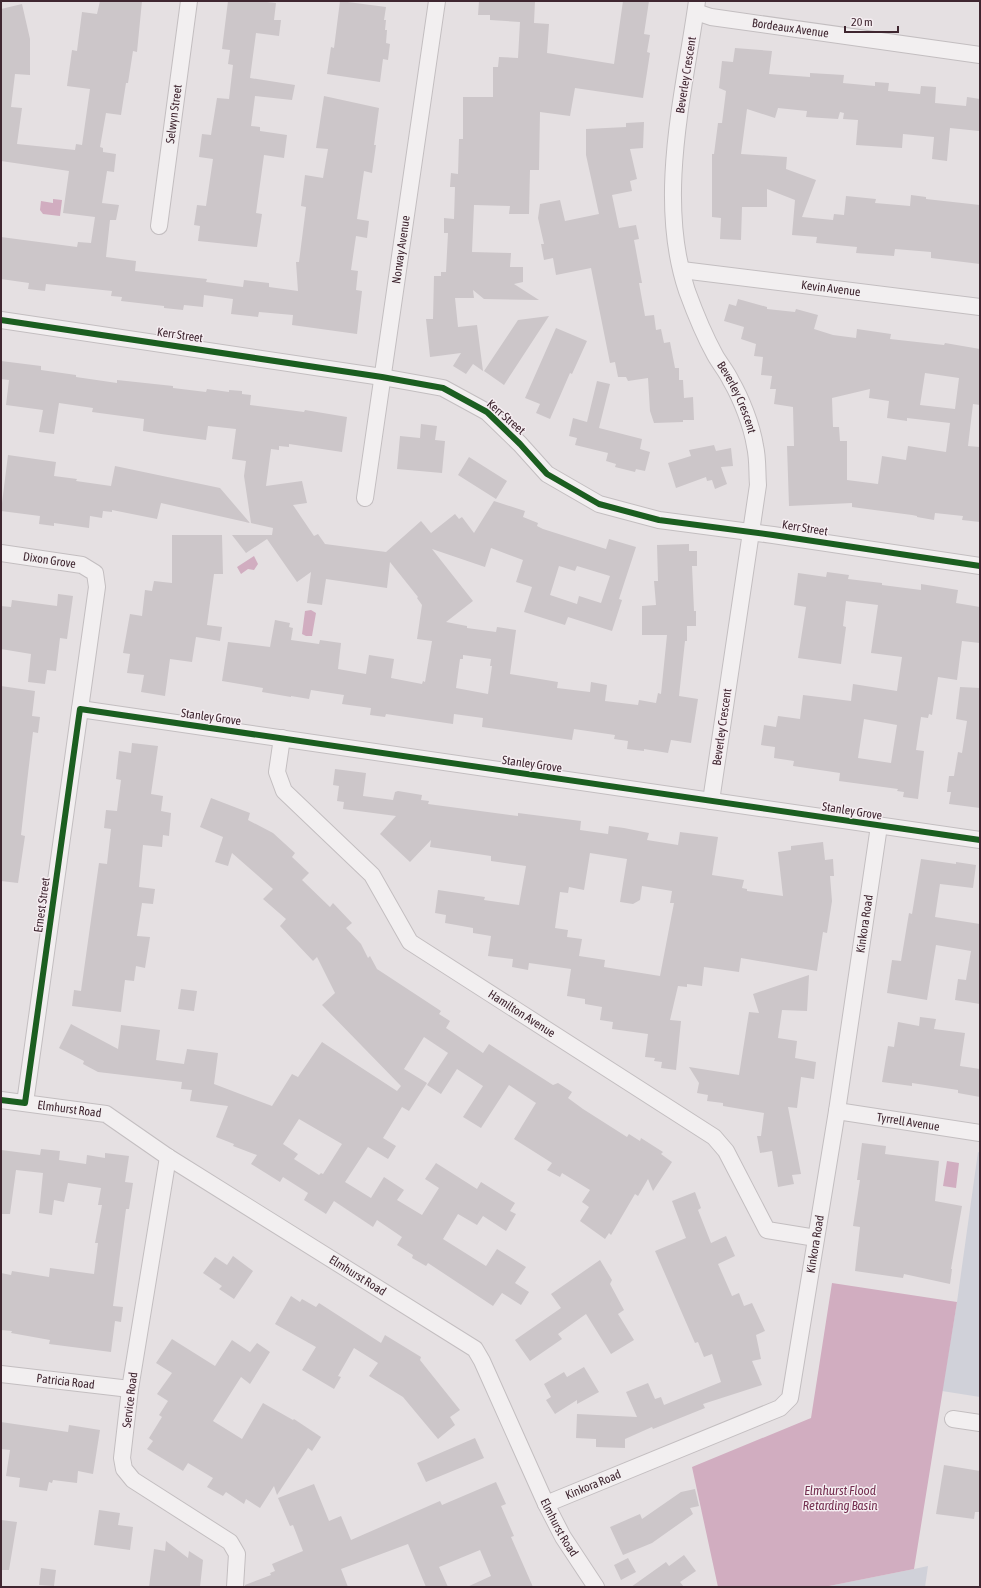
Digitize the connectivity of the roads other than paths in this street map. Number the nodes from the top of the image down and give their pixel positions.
1 (189, 1) edge
2 (438, 1) edge
3 (697, 6) edge
4 (980, 55) edge
5 (159, 226) dead end
6 (682, 270) junction
7 (980, 307) edge
8 (1, 320) edge
9 (382, 377) junction
10 (365, 498) dead end
11 (751, 532) junction
12 (1, 553) edge
13 (980, 566) edge
14 (95, 573) joint
15 (80, 709) junction
16 (282, 738) junction
17 (711, 801) junction
18 (879, 826) junction
19 (980, 840) edge
20 (1, 1100) edge
21 (26, 1103) junction
22 (837, 1111) junction
23 (980, 1133) edge
24 (168, 1157) junction
25 (816, 1238) junction
26 (1, 1374) edge
27 (130, 1389) junction
28 (953, 1419) dead end
29 (980, 1423) edge
30 (546, 1504) junction
31 (235, 1587) edge
32 (596, 1587) edge

1 - 5 street, Selwyn Street
2 - 9 street, Norway Avenue
3 - 4 street, Bordeaux Avenue
3 - 6 street, Beverley Crescent
6 - 7 street, Kevin Avenue
6 - 11 street, Beverley Crescent
8 - 9 street, Kerr Street
9 - 10 street, Norway Avenue
9 - 11 street, Kerr Street
11 - 13 street, Kerr Street
11 - 17 street, Beverley Crescent
12 - 14 street, Dixon Grove
14 - 15 street, Ernest Street
15 - 16 street, Stanley Grove
15 - 21 street, Ernest Street
16 - 17 street, Stanley Grove
16 - 25 street, Hamilton Avenue
17 - 18 street, Stanley Grove
18 - 19 street, Stanley Grove
18 - 22 street, Kinkora Road
20 - 21 street, Elmhurst Road
21 - 24 street, Elmhurst Road
22 - 23 street, Tyrrell Avenue
22 - 25 street, Kinkora Road
24 - 27 street, Service Road
24 - 30 street, Elmhurst Road
25 - 30 street, Kinkora Road
26 - 27 street, Patricia Road
27 - 31 street, Service Road
28 - 29 street
30 - 32 street, Elmhurst Road

